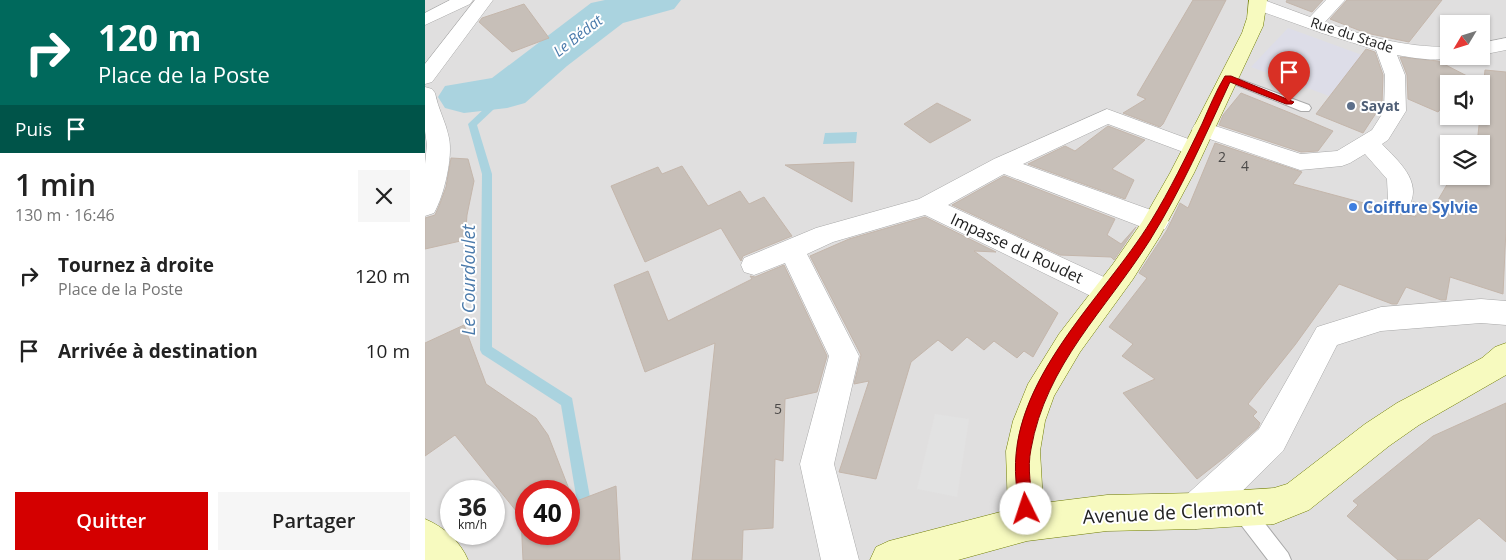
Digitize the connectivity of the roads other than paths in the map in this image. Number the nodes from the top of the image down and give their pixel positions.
1 (464, 0) edge
2 (484, 0) edge
3 (1336, 0) edge
4 (1258, 2) edge
5 (425, 20) edge
6 (1313, 23) junction
7 (1506, 44) edge
8 (1384, 47) junction
9 (1490, 47) edge
10 (1440, 53) edge
11 (425, 78) edge
12 (1228, 78) junction
13 (425, 94) edge
14 (1305, 108) dead end
15 (1199, 139) junction
16 (1368, 143) junction
17 (1002, 165) junction
18 (1400, 200) dead end
19 (927, 206) junction
20 (425, 207) edge
21 (1156, 222) junction
22 (791, 249) junction
23 (754, 265) dead end
24 (1107, 290) junction
25 (1506, 313) edge
26 (1506, 356) edge
27 (1242, 509) junction
28 (1196, 511) junction
29 (1027, 523) junction
30 (425, 537) edge
31 (449, 560) edge
32 (841, 560) edge
33 (889, 560) edge
34 (1281, 560) edge

1 - 5 street
2 - 11 street
3 - 6 street
4 - 6 street, Rue du Stade
4 - 12 street
6 - 8 street, Rue du Stade
7 - 9 street
8 - 10 street, Rue du Stade
8 - 16 street
12 - 14 lane
12 - 15 street
13 - 20 street
15 - 16 street
15 - 17 street
15 - 21 street
16 - 18 street
17 - 19 street
17 - 21 street
19 - 22 street
19 - 24 street, Impasse du Roudet
21 - 24 street
22 - 23 street
22 - 32 street
24 - 29 street
25 - 28 street
26 - 27 street, Avenue de Clermont
27 - 28 street, Avenue de Clermont
27 - 34 lane
28 - 29 street, Avenue de Clermont
29 - 33 street, Avenue de Clermont
30 - 31 street

